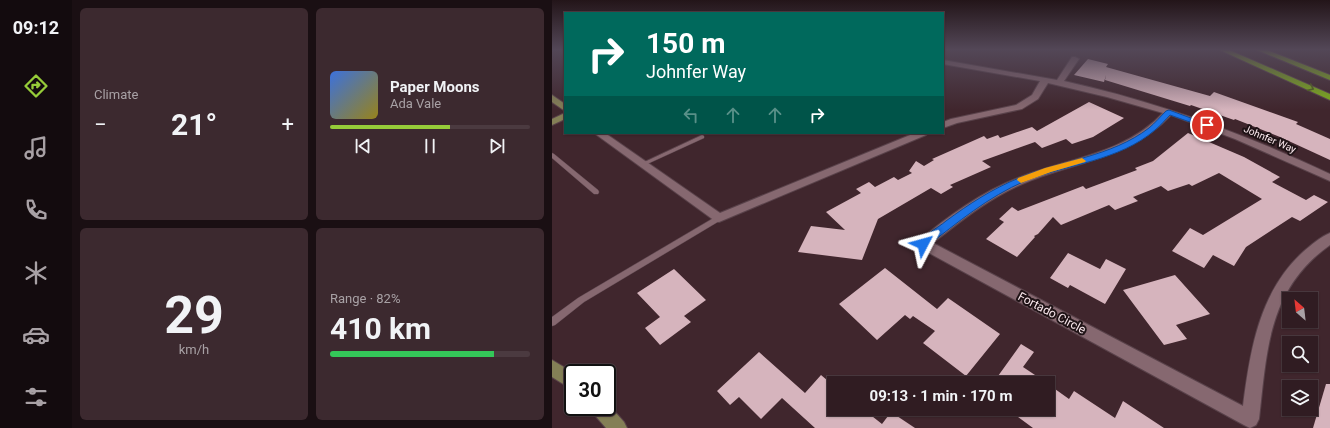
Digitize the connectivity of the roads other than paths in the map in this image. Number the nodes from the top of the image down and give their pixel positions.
1 (988, 70) edge
2 (1068, 70) edge
3 (1269, 70) edge
4 (1310, 70) edge
5 (1330, 78) edge
6 (1045, 80) junction
7 (1059, 83) junction
8 (1330, 97) edge
9 (552, 98) edge
10 (564, 107) edge
11 (1169, 112) junction
12 (564, 116) edge
13 (552, 122) edge
14 (944, 125) edge
15 (600, 134) edge
16 (922, 134) edge
17 (702, 137) dead end
18 (552, 155) edge
19 (643, 164) junction
20 (1330, 178) edge
21 (596, 192) dead end
22 (719, 218) junction
23 (1330, 238) edge
24 (552, 322) edge
25 (552, 368) edge
26 (564, 376) edge
27 (608, 416) edge
28 (618, 428) edge

1 - 6 street, Johnfer Way
2 - 7 street
3 -> 8 highway
4 - 5 highway
6 - 7 street, Johnfer Way
6 - 14 street
7 - 11 street, Johnfer Way
9 - 10 street
11 - 20 street, Johnfer Way
11 - 23 street, Fortado Circle
12 - 13 street
15 - 19 street
16 - 22 street
17 - 19 lane
18 - 21 lane
19 - 22 street
22 - 24 lane
25 - 26 street
27 - 28 street

